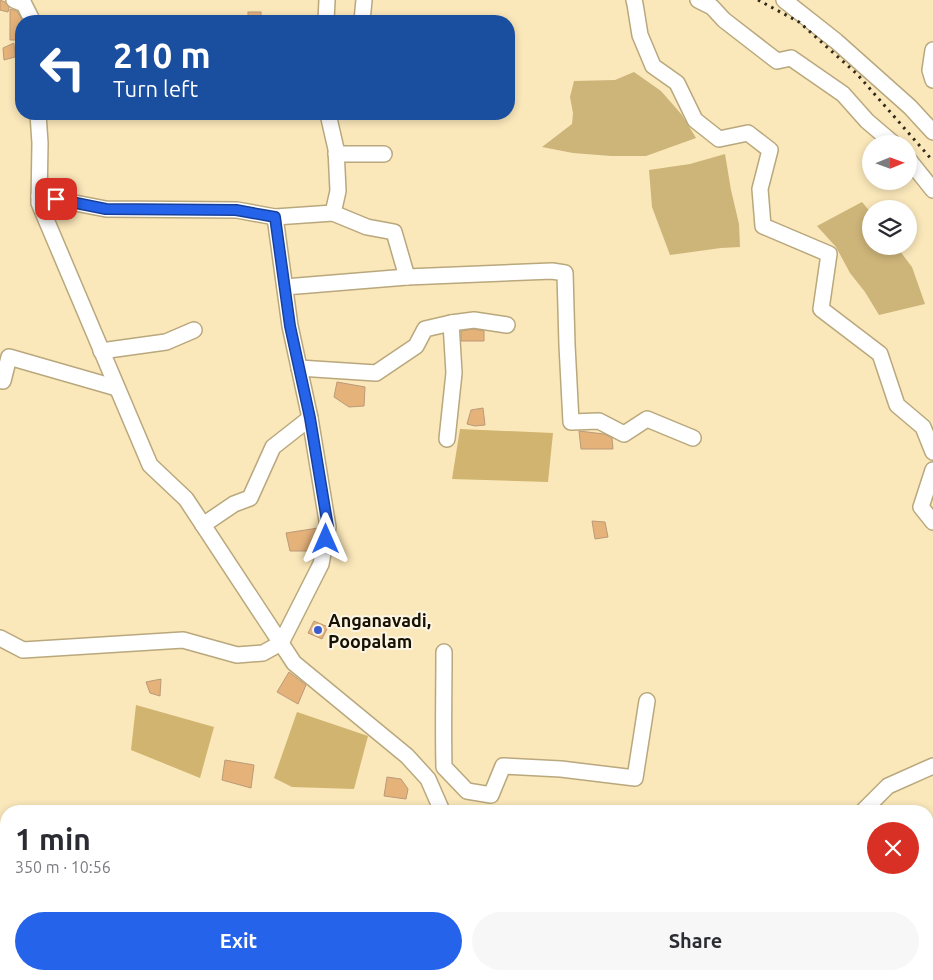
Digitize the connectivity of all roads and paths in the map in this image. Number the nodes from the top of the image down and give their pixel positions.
1 (14, 0) edge
2 (327, 0) edge
3 (364, 0) edge
4 (634, 0) edge
5 (698, 0) edge
6 (784, 0) edge
7 (30, 15) edge
8 (326, 15) edge
9 (363, 15) edge
10 (933, 50) edge
11 (933, 80) edge
12 (38, 120) edge
13 (329, 120) edge
14 (933, 132) edge
15 (883, 135) edge
16 (336, 154) junction
17 (384, 154) dead end
18 (918, 171) edge
19 (933, 190) edge
20 (40, 196) junction
21 (333, 213) junction
22 (275, 217) junction
23 (408, 277) junction
24 (284, 287) junction
25 (451, 323) junction
26 (507, 324) dead end
27 (194, 330) dead end
28 (102, 351) junction
29 (299, 368) junction
30 (3, 381) dead end
31 (117, 388) junction
32 (310, 418) junction
33 (693, 438) dead end
34 (447, 439) dead end
35 (933, 452) edge
36 (933, 470) edge
37 (933, 522) edge
38 (203, 525) junction
39 (0, 638) edge
40 (280, 643) junction
41 (444, 652) dead end
42 (647, 701) dead end
43 (933, 766) edge
44 (439, 805) edge
45 (869, 805) edge

1 - 7 street
2 - 8 street
3 - 9 street
4 - 35 street
5 - 15 street
6 - 14 street
10 - 11 street
12 - 20 street
13 - 16 street
16 - 17 street
16 - 21 street
18 - 19 street
20 - 22 street
20 - 28 street
21 - 22 street
21 - 23 street
22 - 24 street
23 - 24 street
23 - 33 street
24 - 29 street
25 - 26 street
25 - 29 street
25 - 34 street
27 - 28 street
28 - 31 street
29 - 32 street
30 - 31 street
31 - 38 street
32 - 38 street
32 - 40 street
36 - 37 street
38 - 40 street
39 - 40 street
40 - 44 street
41 - 42 street
43 - 45 street

